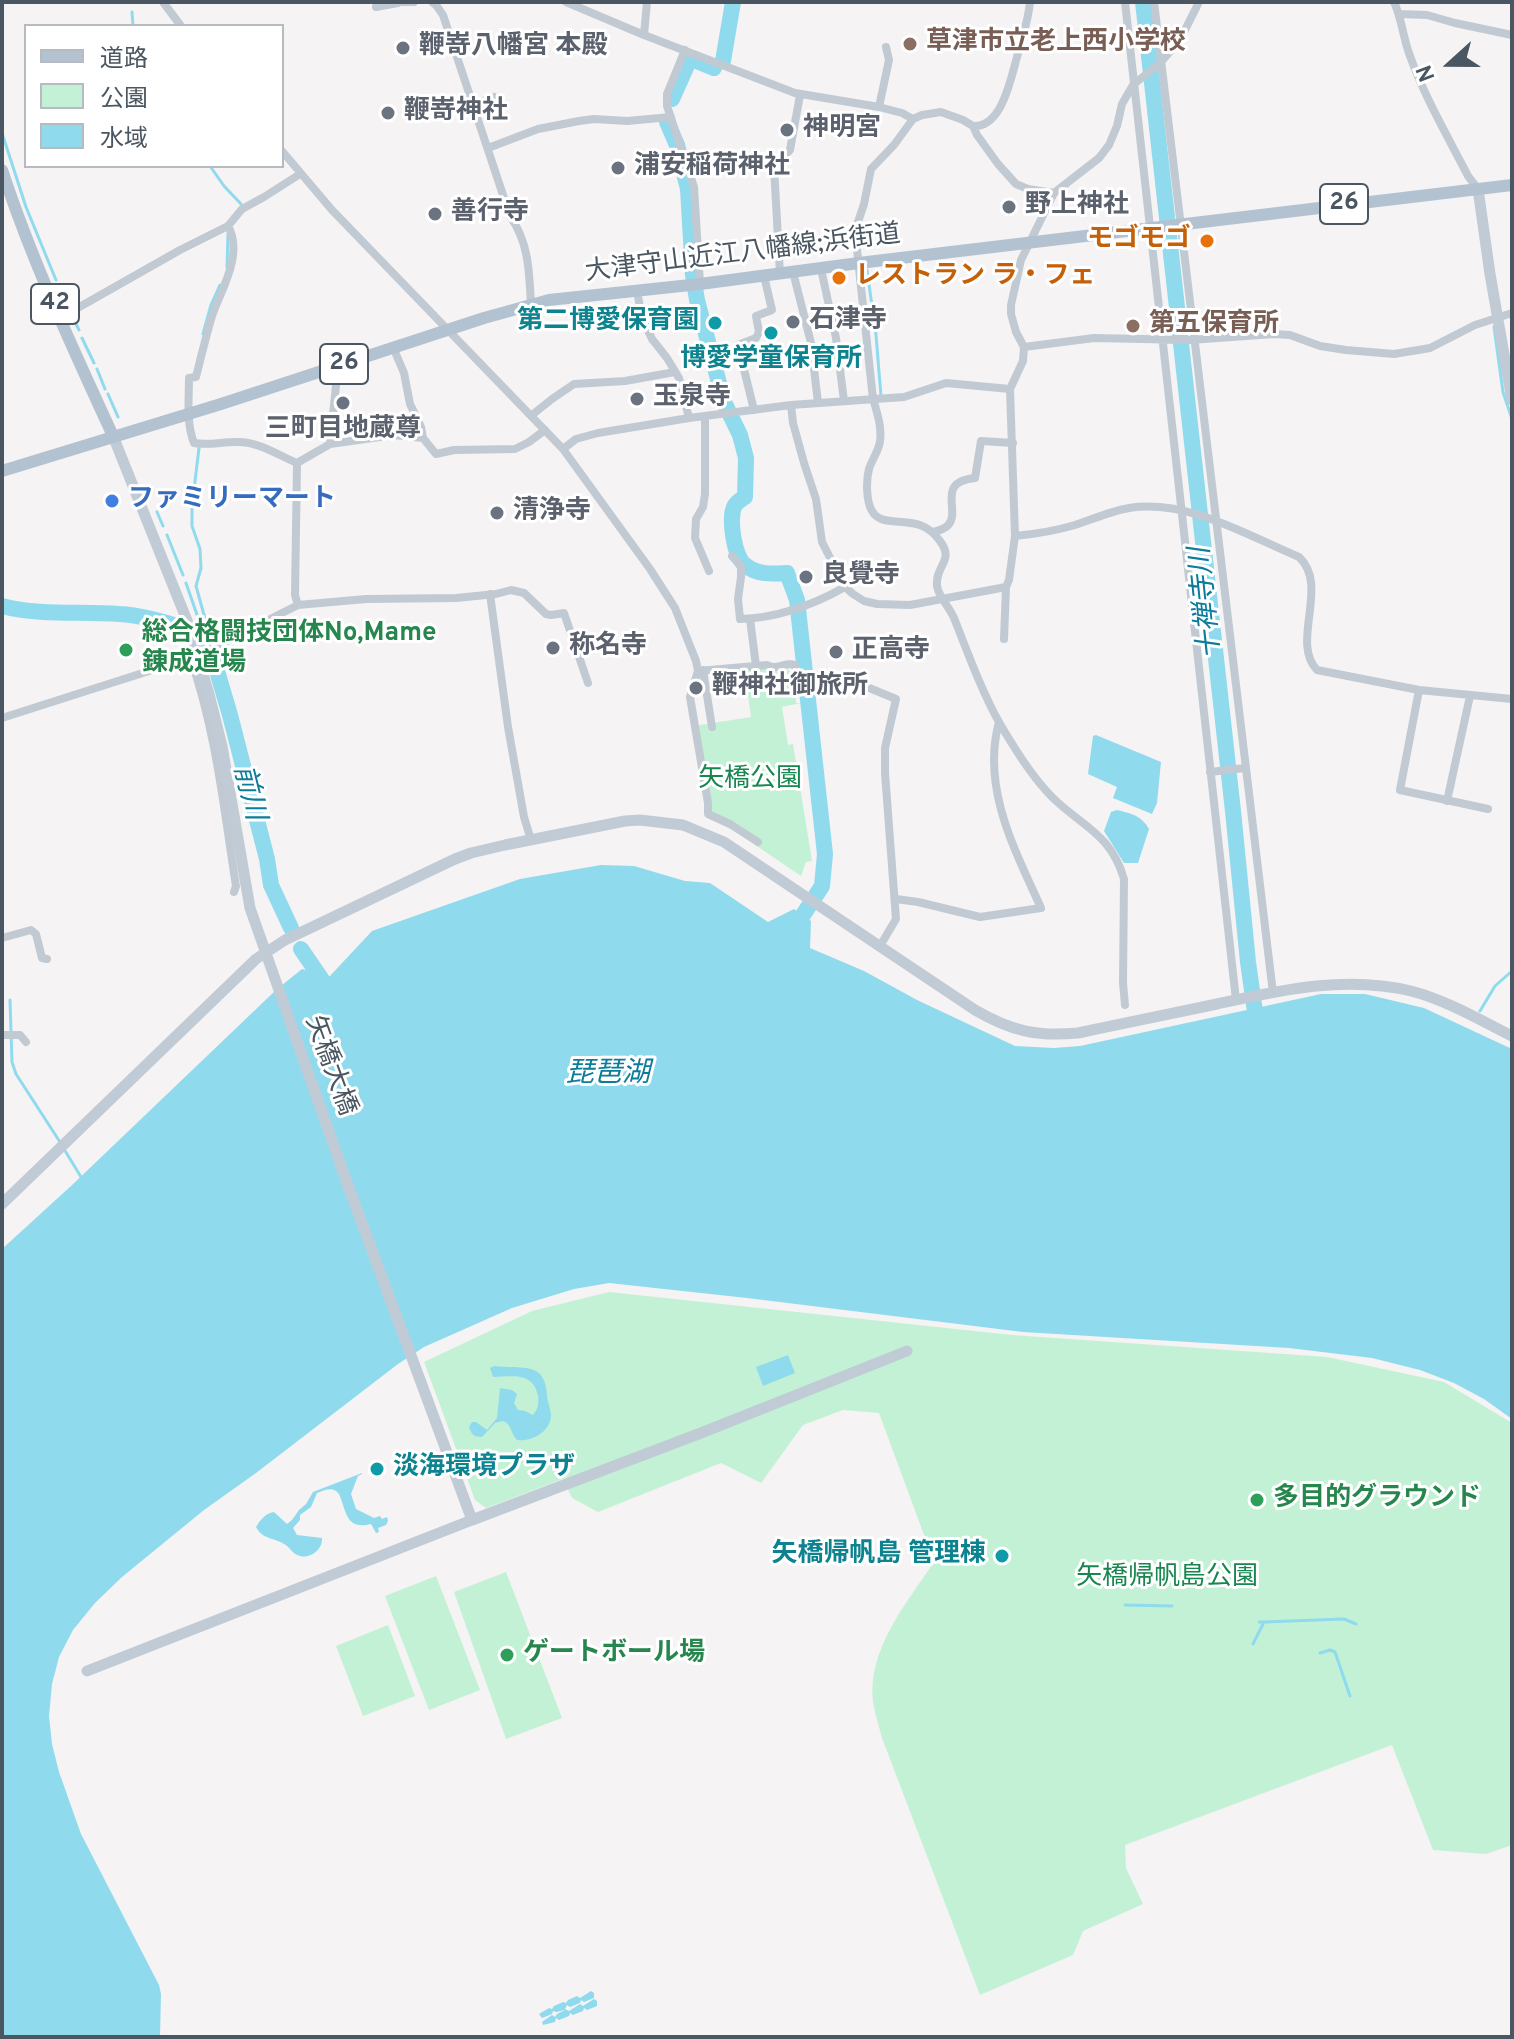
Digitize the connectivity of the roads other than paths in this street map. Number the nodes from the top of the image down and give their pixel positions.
1 (163, 2) edge
2 (414, 2) edge
3 (432, 2) edge
4 (566, 2) edge
5 (647, 2) edge
6 (1030, 2) edge
7 (1125, 2) edge
8 (1154, 2) edge
9 (1199, 2) edge
10 (1394, 2) edge
11 (398, 3) edge
12 (376, 7) dead end
13 (1399, 14) junction
14 (180, 24) edge
15 (644, 35) junction
16 (1512, 35) edge
17 (886, 47) dead end
18 (685, 50) junction
19 (1160, 63) junction
20 (1135, 84) junction
21 (800, 95) junction
22 (494, 97) dead end
23 (473, 105) junction
24 (879, 107) junction
25 (671, 117) junction
26 (913, 119) junction
27 (973, 126) junction
28 (488, 148) junction
29 (284, 154) edge
30 (2, 170) edge
31 (300, 174) junction
32 (1512, 185) edge
33 (1478, 189) junction
34 (1054, 193) junction
35 (1178, 225) junction
36 (228, 226) junction
37 (1151, 229) junction
38 (1029, 243) junction
39 (859, 263) junction
40 (821, 269) junction
41 (787, 273) junction
42 (764, 276) junction
43 (696, 285) junction
44 (637, 291) junction
45 (531, 304) junction
46 (1512, 313) edge
47 (60, 318) junction
48 (1498, 318) junction
49 (446, 330) junction
50 (1164, 340) junction
51 (1192, 340) junction
52 (393, 347) junction
53 (1024, 347) junction
54 (338, 366) junction
55 (675, 372) junction
56 (1010, 389) junction
57 (873, 399) junction
58 (1512, 400) edge
59 (844, 401) junction
60 (818, 403) junction
61 (791, 405) junction
62 (754, 410) junction
63 (189, 413) junction
64 (532, 415) junction
65 (705, 416) junction
66 (689, 418) junction
67 (545, 430) junction
68 (113, 436) junction
69 (423, 438) junction
70 (1013, 443) junction
71 (330, 444) junction
72 (563, 449) junction
73 (297, 463) junction
74 (2, 471) edge
75 (1183, 510) junction
76 (1213, 521) junction
77 (933, 532) junction
78 (1015, 536) junction
79 (732, 556) dead end
80 (709, 571) dead end
81 (845, 587) junction
82 (1006, 587) junction
83 (490, 594) junction
84 (941, 598) junction
85 (298, 605) junction
86 (750, 619) junction
87 (1004, 639) dead end
88 (198, 655) junction
89 (756, 666) junction
90 (700, 671) junction
91 (588, 683) dead end
92 (1419, 690) junction
93 (1470, 696) junction
94 (1512, 699) edge
95 (2, 718) edge
96 (999, 722) junction
97 (712, 727) dead end
98 (1242, 768) junction
99 (1213, 772) junction
100 (1447, 801) junction
101 (1488, 809) dead end
102 (531, 840) junction
103 (758, 842) dead end
104 (234, 892) dead end
105 (896, 899) junction
106 (2, 938) edge
107 (880, 946) junction
108 (266, 952) junction
109 (47, 959) dead end
110 (1271, 993) junction
111 (1238, 999) junction
112 (1125, 1005) dead end
113 (2, 1035) edge
114 (1512, 1036) edge
115 (26, 1042) dead end
116 (2, 1204) edge
117 (907, 1351) dead end
118 (472, 1520) junction
119 (87, 1671) dead end

1 - 14 street
2 - 11 street
3 - 23 street
4 - 15 street
5 - 15 street
6 - 27 street
7 - 20 street
8 - 19 street
9 - 19 street
10 - 13 street
11 - 12 street
13 - 16 street
13 - 33 street
15 - 18 street
17 - 24 street
18 - 21 street
18 - 25 street
19 - 20 street
19 - 35 street
20 - 34 street
20 - 37 street
21 - 24 street
21 - 41 street
22 - 23 street
23 - 28 street
24 - 26 street
25 - 28 street
25 - 43 street
26 - 27 street
26 - 39 street
27 - 34 street
28 - 45 street
29 - 31 street
30 - 47 main road, 42
31 - 36 street
31 - 49 street
32 - 33 main road, 大津守山近江八幡線;浜街道 / 26
33 - 35 main road, 大津守山近江八幡線;浜街道 / 26
33 - 48 street
34 - 38 street
35 - 37 main road, 大津守山近江八幡線;浜街道 / 26
35 - 51 street
36 - 47 street
36 - 63 street
37 - 38 main road, 大津守山近江八幡線;浜街道 / 26
37 - 50 street
38 - 39 main road, 大津守山近江八幡線;浜街道 / 26
38 - 53 street
39 - 40 main road, 大津守山近江八幡線;浜街道 / 26
39 - 57 street
40 - 41 main road, 大津守山近江八幡線;浜街道 / 26
40 - 59 street
41 - 42 main road, 大津守山近江八幡線;浜街道 / 26
41 - 60 street
42 - 43 main road, 大津守山近江八幡線;浜街道 / 26
42 - 62 street
43 - 44 main road, 大津守山近江八幡線;浜街道 / 26
44 - 45 main road, 大津守山近江八幡線;浜街道 / 26
44 - 55 street
45 - 49 main road, 大津守山近江八幡線;浜街道 / 26
46 - 48 street
47 - 68 main road, 42
48 - 51 street
48 - 58 street
49 - 52 main road, 大津守山近江八幡線;浜街道 / 26
49 - 64 street
50 - 51 street
50 - 53 street
50 - 75 street
51 - 76 street
52 - 54 main road, 大津守山近江八幡線;浜街道 / 26
52 - 69 street
53 - 56 street
54 - 63 main road, 大津守山近江八幡線;浜街道 / 26
54 - 71 street
55 - 64 street
55 - 66 street
56 - 57 street
56 - 70 street
57 - 59 street
57 - 77 street
59 - 60 street
60 - 61 street
61 - 62 street
61 - 81 street
62 - 65 street
63 - 68 main road, 大津守山近江八幡線;浜街道 / 26
63 - 73 street
64 - 67 street
65 - 66 street
65 - 80 street
66 - 72 street
67 - 69 street
67 - 72 street
68 - 74 main road, 大津守山近江八幡線;浜街道 / 26
68 - 88 street, 矢橋大橋
69 - 71 street
70 - 77 street
70 - 78 street
71 - 73 street
72 - 90 street
73 - 85 street
75 - 76 street
75 - 78 street
75 - 99 street
76 - 92 street
76 - 98 street
77 - 84 street
78 - 82 street
79 - 86 street
81 - 84 street
81 - 86 street
82 - 84 street
82 - 87 street
83 - 85 street
83 - 91 street
83 - 102 street
84 - 96 street
85 - 88 street
86 - 89 street
88 - 95 street
88 - 104 street
88 - 108 street, 矢橋大橋
89 - 90 street
89 - 105 street
90 - 97 street
90 - 103 street
92 - 93 street
92 - 100 street
93 - 94 street
93 - 100 street
96 - 105 street
96 - 112 street
98 - 99 street
98 - 110 street
99 - 111 street
100 - 101 street
102 - 107 street
102 - 108 street
105 - 107 street
106 - 109 street
107 - 111 street
108 - 116 street
108 - 118 street, 矢橋大橋
110 - 111 street
110 - 114 street
113 - 115 street
117 - 118 street
118 - 119 street

